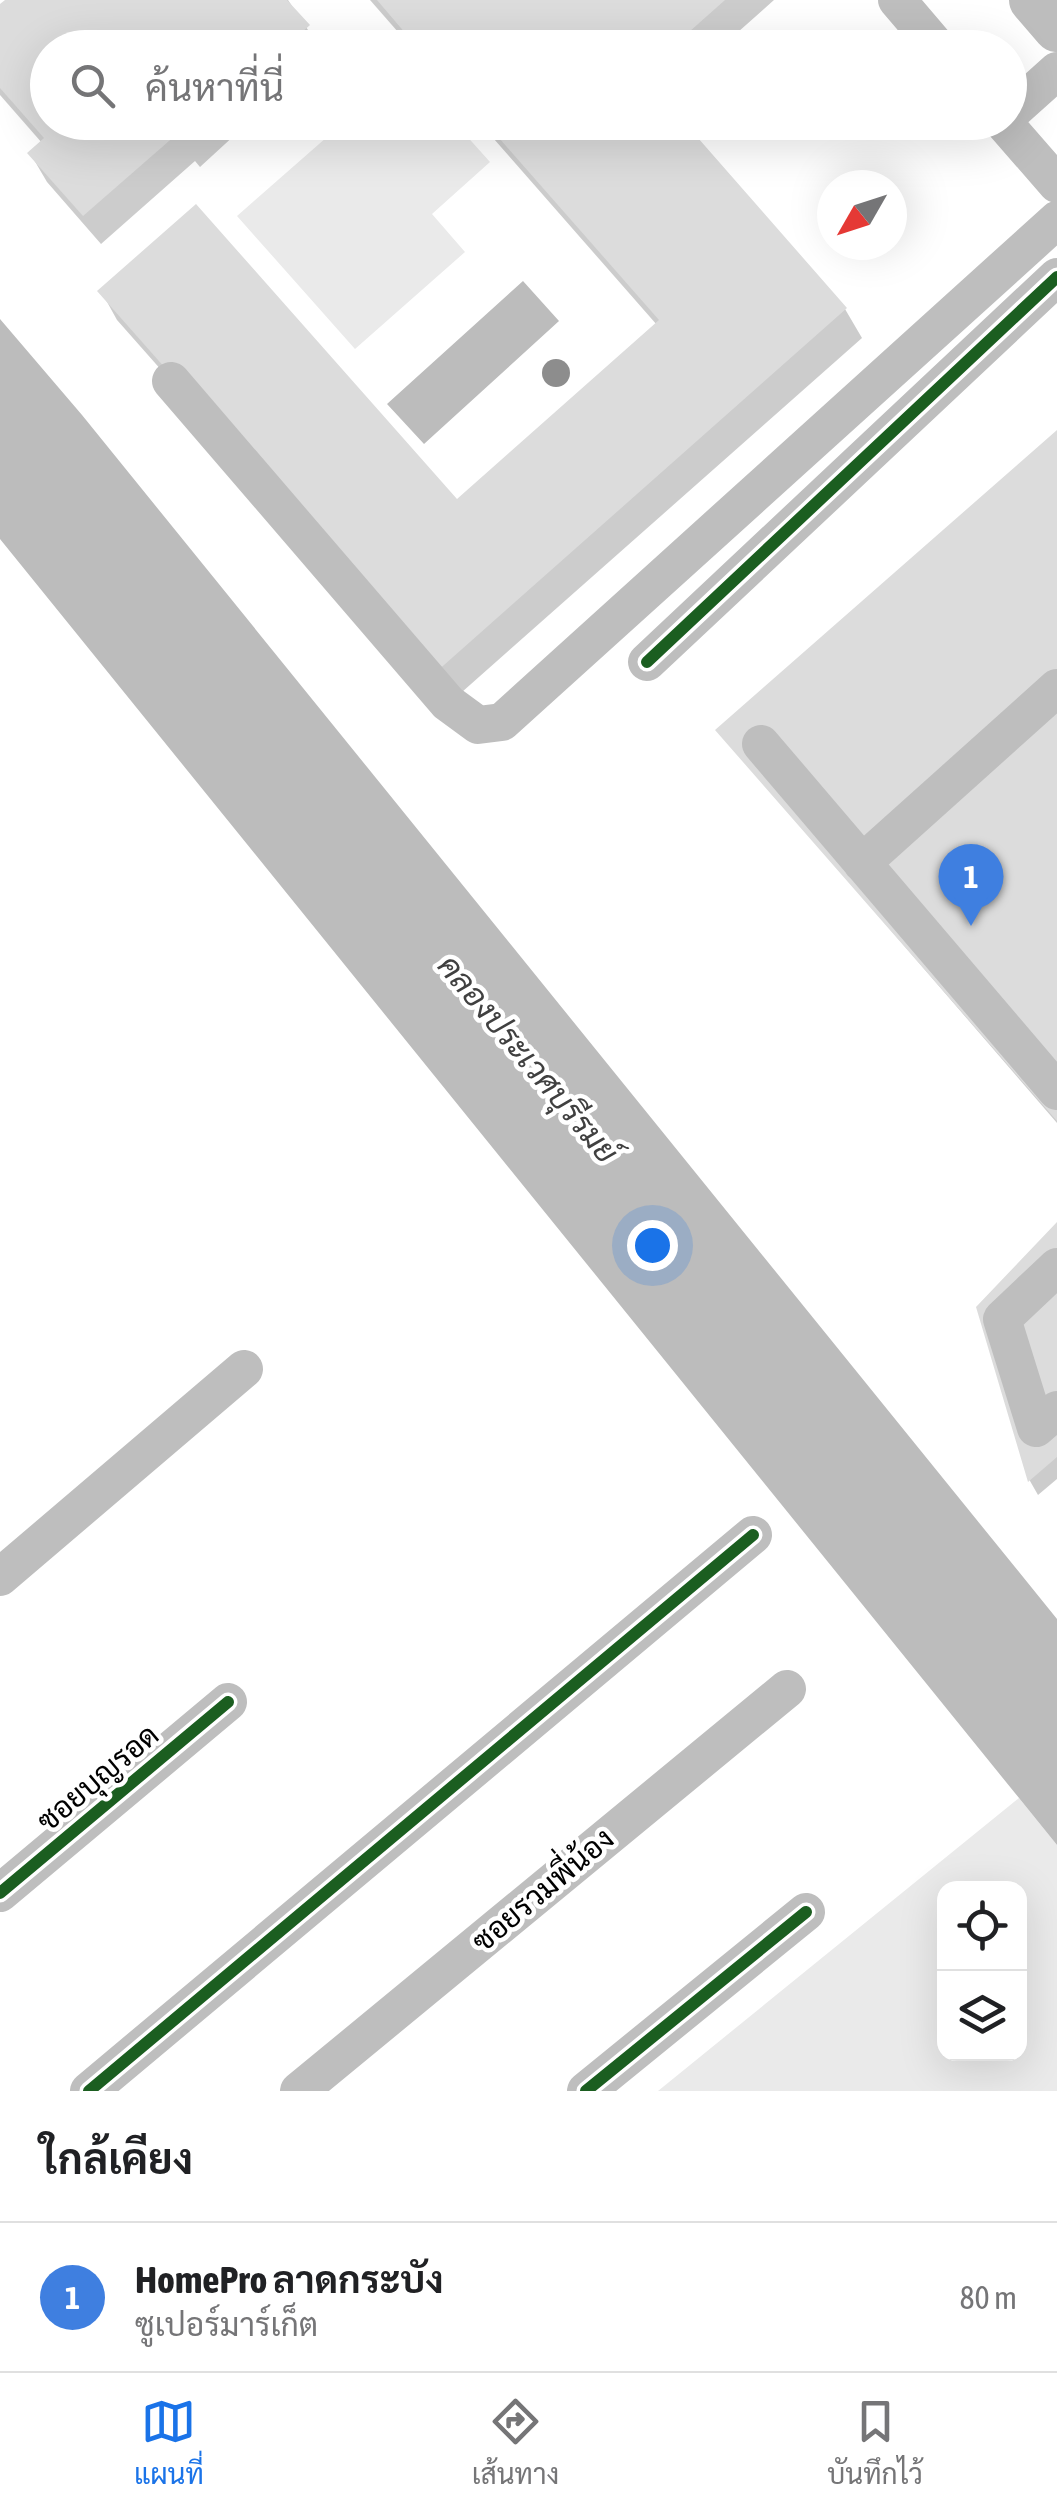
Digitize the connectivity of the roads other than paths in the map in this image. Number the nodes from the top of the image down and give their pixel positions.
1 (897, 0) edge
2 (1032, 0) edge
3 (1057, 28) edge
4 (923, 30) edge
5 (1057, 71) edge
6 (1027, 98) edge
7 (1019, 140) edge
8 (1057, 184) edge
9 (1057, 220) edge
10 (1057, 277) edge
11 (171, 381) dead end
12 (647, 662) dead end
13 (1057, 688) edge
14 (761, 744) dead end
15 (862, 863) junction
16 (1057, 1091) edge
17 (1057, 1267) edge
18 (244, 1369) dead end
19 (1057, 1410) edge
20 (754, 1535) dead end
21 (0, 1576) edge
22 (787, 1688) dead end
23 (228, 1702) dead end
24 (0, 1893) edge
25 (806, 1912) dead end
26 (89, 2091) edge
27 (299, 2091) edge
28 (586, 2091) edge

1 - 4 street
2 - 3 main road
5 - 6 street
7 - 8 street
9 - 11 street
10 - 12 street
13 - 15 street
14 - 15 street
15 - 16 street
17 - 19 street
18 - 21 street
20 - 26 street
22 - 27 street, ซอยรวมพี่น้อง
23 - 24 street, ซอยบุญรอด
25 - 28 street

